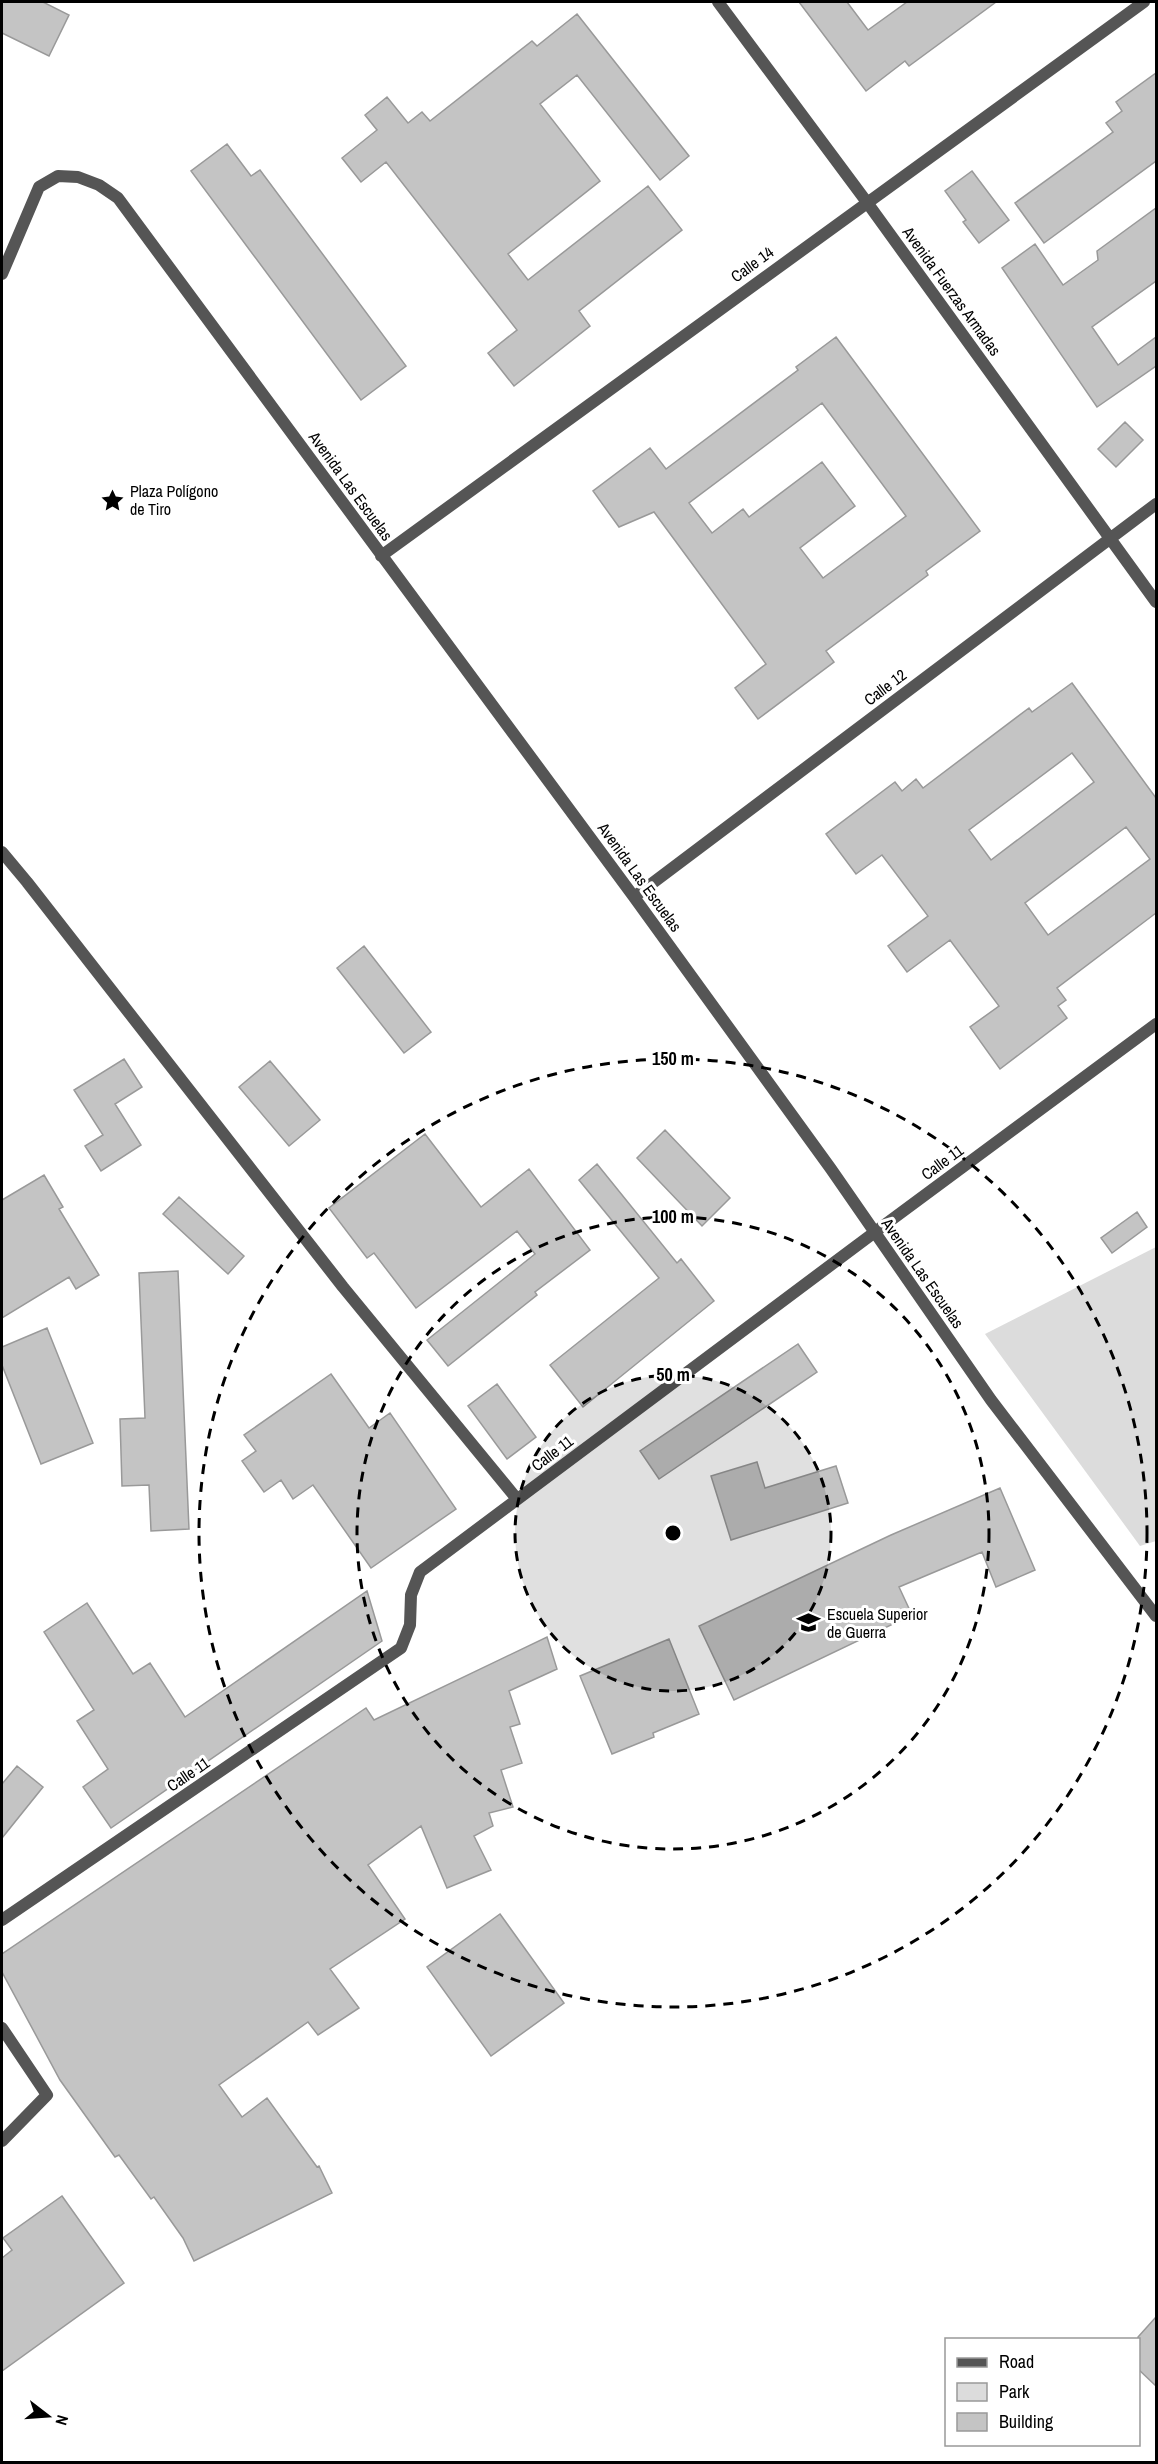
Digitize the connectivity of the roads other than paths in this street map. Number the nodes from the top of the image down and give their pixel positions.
1 (718, 2) edge
2 (1144, 2) edge
3 (866, 201) junction
4 (2, 274) edge
5 (1156, 504) edge
6 (1111, 539) junction
7 (381, 556) junction
8 (1156, 602) edge
9 (2, 852) edge
10 (634, 897) junction
11 (1156, 1024) edge
12 (874, 1232) junction
13 (517, 1499) junction
14 (1156, 1592) edge
15 (1146, 1600) junction
16 (1156, 1616) edge
17 (2, 1920) edge
18 (2, 2028) edge
19 (2, 2141) edge

1 - 3 street, Avenida Fuerzas Armadas
2 - 3 street, Calle 14
3 - 6 street, Avenida Fuerzas Armadas
3 - 7 street, Calle 14
4 - 7 street, Avenida Las Escuelas
5 - 6 street, Calle 12
6 - 8 street, Avenida Fuerzas Armadas
6 - 10 street, Calle 12
7 - 10 street, Avenida Las Escuelas
9 - 13 street
10 - 12 street, Avenida Las Escuelas
11 - 12 street, Calle 11
12 - 13 street, Calle 11
12 - 15 street, Avenida Las Escuelas
13 - 17 street, Calle 11
14 - 15 street
15 - 16 street, Avenida Las Escuelas
18 - 19 street

